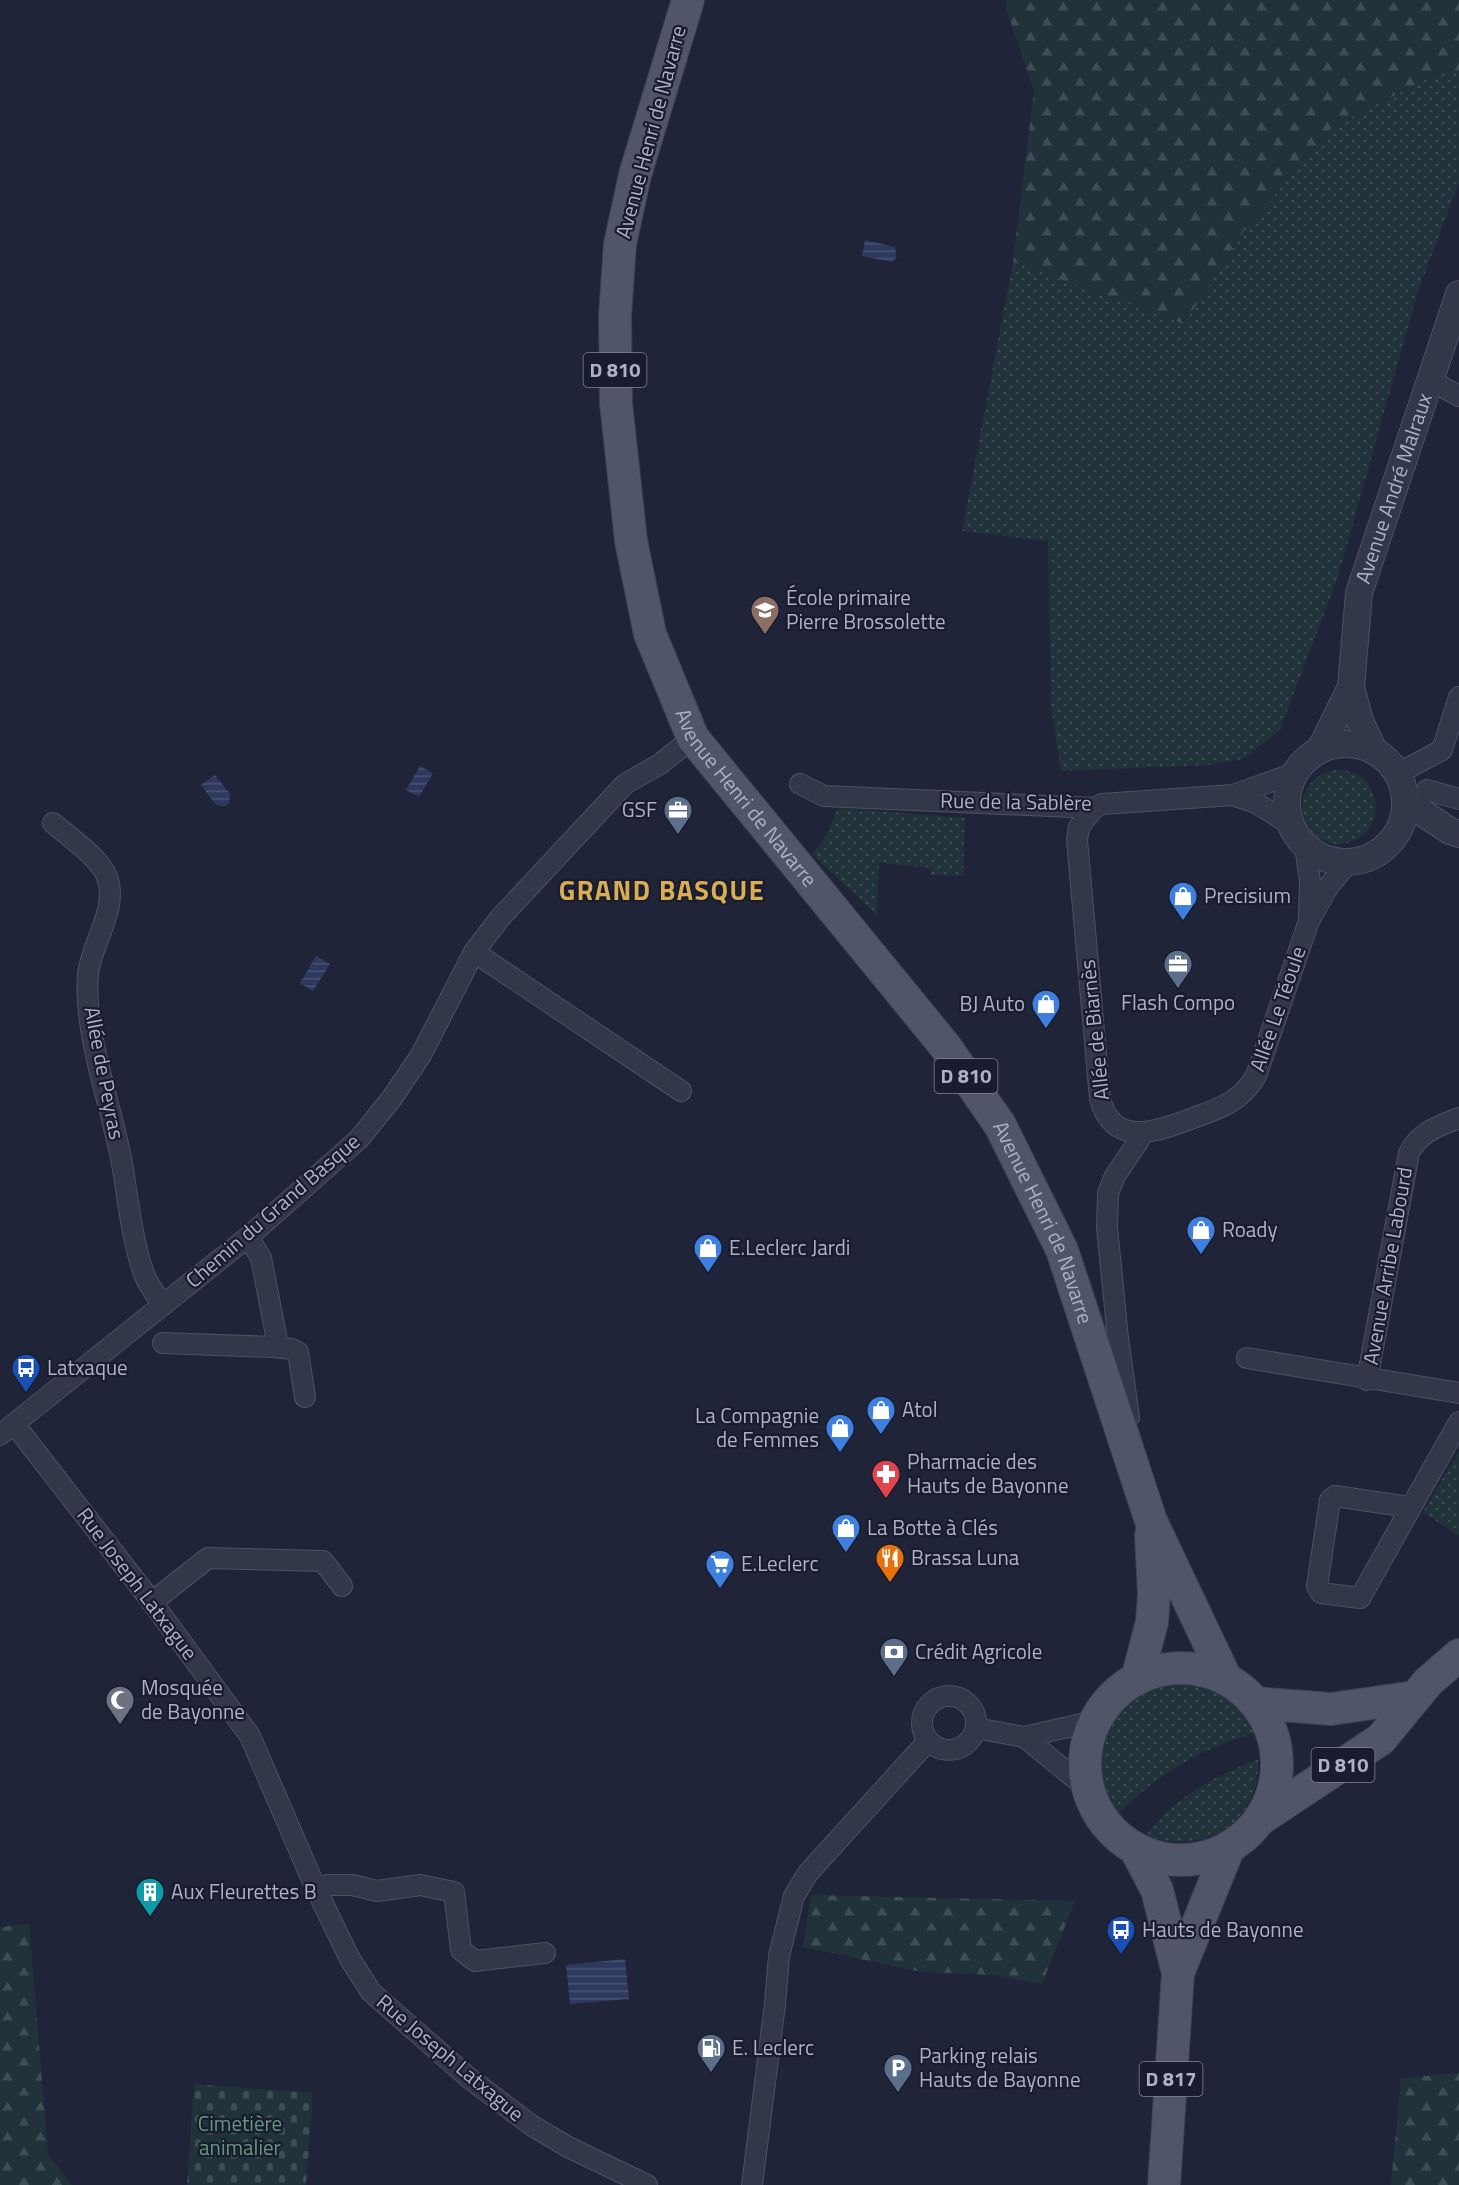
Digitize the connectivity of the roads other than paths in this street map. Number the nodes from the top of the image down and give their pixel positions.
1 (688, 0) edge
2 (1459, 294) edge
3 (1430, 380) junction
4 (1459, 396) edge
5 (1352, 687) junction
6 (1459, 697) edge
7 (693, 738) junction
8 (1320, 750) junction
9 (1374, 751) junction
10 (1295, 774) junction
11 (1397, 774) junction
12 (800, 784) dead end
13 (1233, 795) junction
14 (1416, 796) junction
15 (1459, 799) edge
16 (1094, 808) junction
17 (53, 823) dead end
18 (1454, 832) edge
19 (1298, 835) junction
20 (1391, 841) junction
21 (1350, 862) junction
22 (1309, 921) junction
23 (474, 952) junction
24 (681, 1091) dead end
25 (1459, 1118) edge
26 (1143, 1134) junction
27 (248, 1237) junction
28 (163, 1305) junction
29 (163, 1343) dead end
30 (273, 1347) junction
31 (1247, 1358) dead end
32 (1367, 1380) junction
33 (1459, 1393) edge
34 (305, 1397) dead end
35 (1459, 1422) edge
36 (7, 1430) edge
37 (1137, 1473) junction
38 (1409, 1507) junction
39 (1151, 1521) junction
40 (342, 1586) dead end
41 (152, 1602) junction
42 (1459, 1655) edge
43 (1137, 1679) junction
44 (1226, 1679) junction
45 (1415, 1696) junction
46 (1255, 1703) junction
47 (1095, 1721) junction
48 (976, 1728) junction
49 (1024, 1737) junction
50 (928, 1741) junction
51 (1088, 1789) junction
52 (1259, 1820) junction
53 (1229, 1847) junction
54 (1135, 1848) junction
55 (316, 1889) junction
56 (545, 1953) dead end
57 (1178, 1973) junction
58 (647, 2185) edge
59 (752, 2185) edge
60 (1164, 2185) edge

1 - 7 main road, Avenue Henri de Navarre / D 810
2 - 3 street, Avenue André Malraux
3 - 4 street
3 - 5 street, Avenue André Malraux
5 - 8 street, Avenue André Malraux
5 - 9 street, Avenue André Malraux
6 - 11 street
7 - 23 street, Chemin du Grand Basque
7 - 37 main road, Avenue Henri de Navarre / D 810
8 - 9 street
8 - 10 street
9 - 11 street
10 - 13 street, Rue de la Sablère
10 - 19 street
11 - 14 street
12 - 16 street, Rue de la Sablère
13 - 16 street, Rue de la Sablère
13 - 19 street, Rue de la Sablère
14 - 15 street
14 - 18 street
14 - 20 street
16 - 26 street, Allée de Biarnès
17 - 28 street, Allée de Peyras
18 - 20 street
19 - 21 street
19 - 22 street, Allée Le Téoule
20 - 21 street
21 - 22 street, Allée Le Téoule
22 - 26 street, Allée Le Téoule
23 - 24 street
23 - 27 street, Chemin du Grand Basque
25 - 32 street, Avenue Arribe Labourd
26 - 37 street
27 - 28 street, Chemin du Grand Basque
27 - 30 street
28 - 36 street, Chemin du Grand Basque
29 - 30 street
30 - 34 street
31 - 32 street, Avenue Arribe Labourd
32 - 33 street, Avenue Arribe Labourd
35 - 38 street
36 - 41 street, Rue Joseph Latxague
37 - 39 main road, Avenue Henri de Navarre / D 810
38 - 38 street
39 - 43 main road, Avenue Henri de Navarre / D 810
39 - 44 main road, Avenue Henri de Navarre / D 810
40 - 41 street
41 - 55 street, Rue Joseph Latxague
42 - 45 main road, D 810
43 - 44 main road
43 - 47 main road
44 - 46 main road
45 - 46 main road
45 - 52 main road, D 810
46 - 52 main road
47 - 49 street
47 - 51 main road
48 - 49 street
48 - 50 street
48 - 50 street
49 - 51 street
50 - 59 street
51 - 54 main road
52 - 53 main road
53 - 54 main road
53 - 57 main road, D 817
54 - 57 main road, D 817
55 - 56 street
55 - 58 street, Rue Joseph Latxague
57 - 60 main road, D 817

